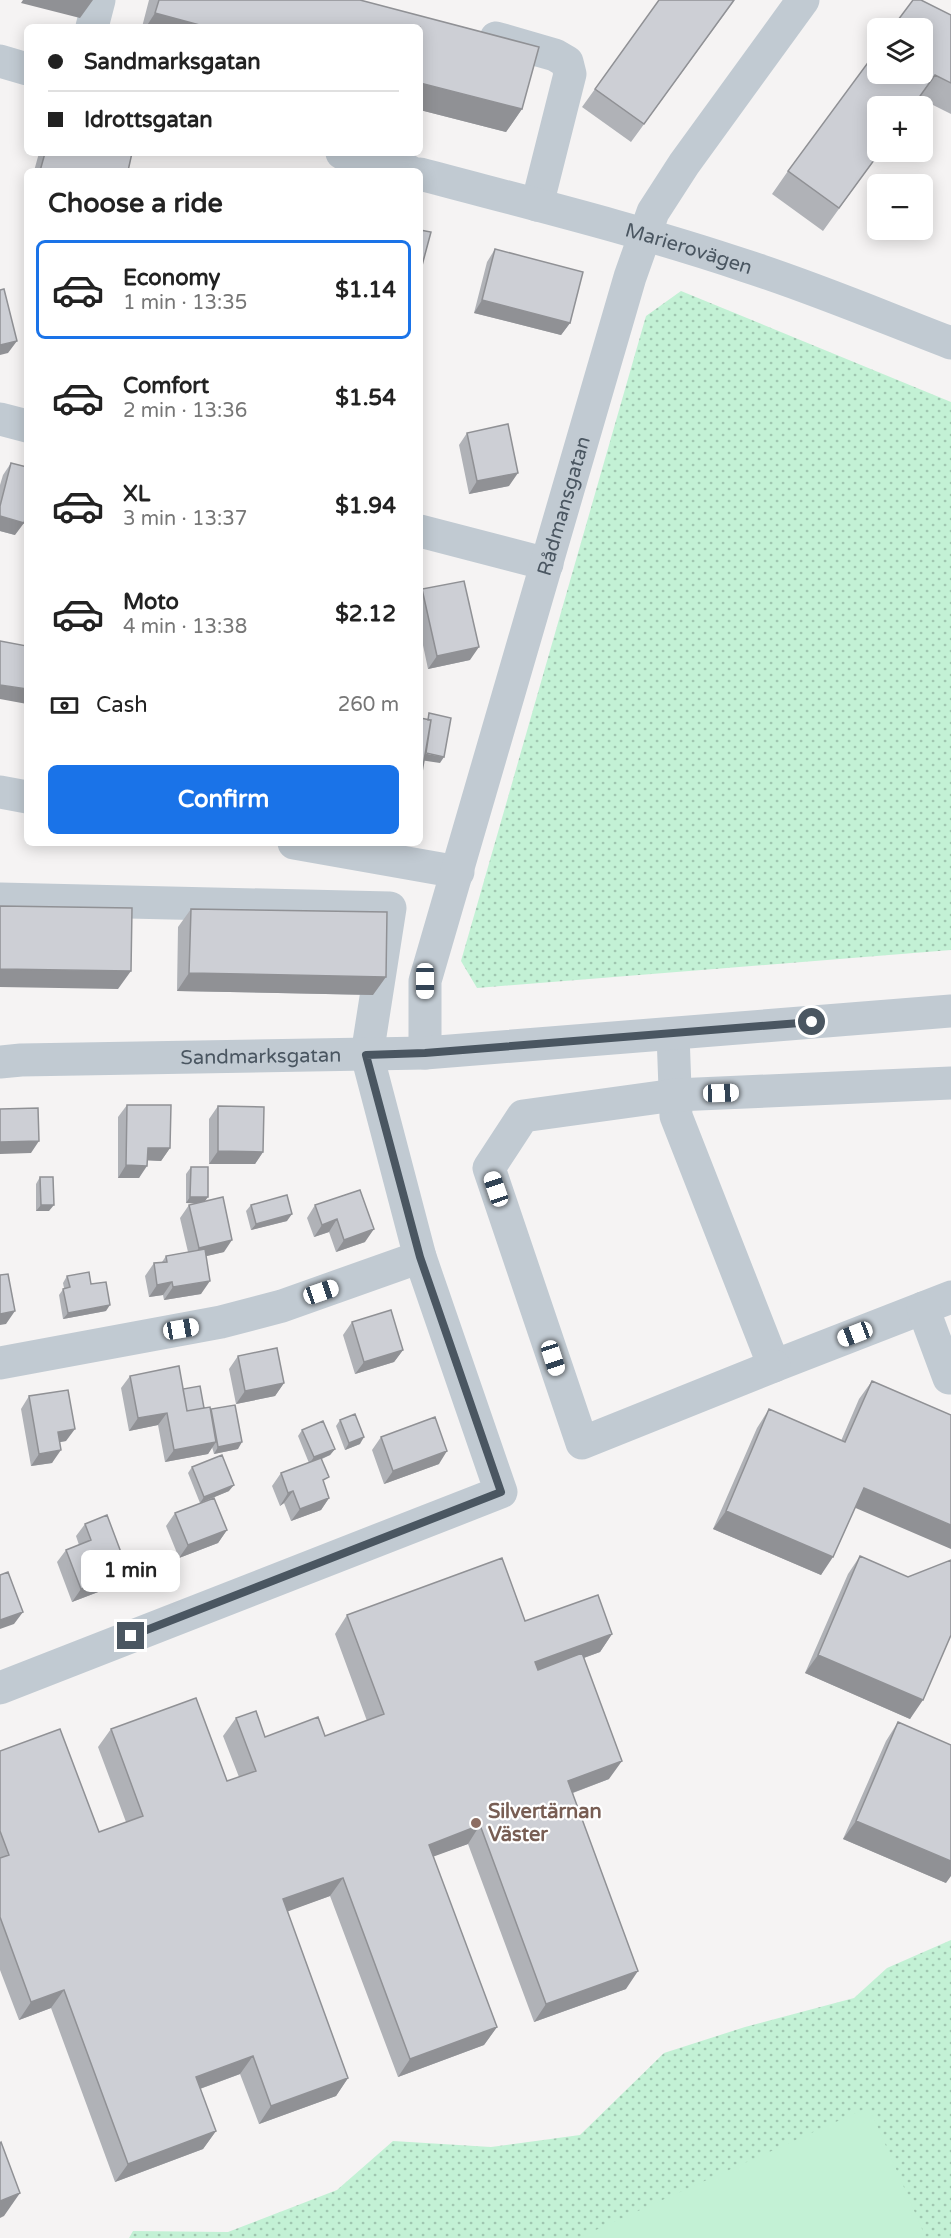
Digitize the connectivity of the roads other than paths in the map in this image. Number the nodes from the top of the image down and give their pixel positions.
1 (99, 0) edge
2 (803, 0) edge
3 (93, 24) edge
4 (472, 30) edge
5 (0, 61) edge
6 (24, 68) edge
7 (353, 156) edge
8 (399, 168) edge
9 (423, 175) edge
10 (537, 205) junction
11 (646, 235) junction
12 (951, 343) edge
13 (0, 419) edge
14 (24, 425) edge
15 (423, 532) edge
16 (547, 564) junction
17 (0, 792) edge
18 (24, 796) edge
19 (311, 846) edge
20 (458, 872) junction
21 (0, 899) edge
22 (951, 1011) edge
23 (673, 1034) junction
24 (425, 1053) junction
25 (366, 1055) junction
26 (0, 1062) edge
27 (951, 1083) edge
28 (675, 1095) junction
29 (420, 1257) junction
30 (937, 1302) edge
31 (0, 1363) edge
32 (774, 1366) junction
33 (949, 1378) dead end
34 (0, 1688) edge

1 - 3 street
2 - 11 street, Rådmansgatan
4 - 10 street
5 - 6 street
7 - 8 street
9 - 10 street, Marierovägen
10 - 11 street, Marierovägen
11 - 12 street, Marierovägen
11 - 16 street, Rådmansgatan
13 - 14 street
15 - 16 street
16 - 20 street, Rådmansgatan
17 - 18 street
19 - 20 street
20 - 24 street, Rådmansgatan
21 - 25 street
22 - 23 street, Sandmarksgatan
23 - 24 street, Sandmarksgatan
23 - 28 street
24 - 25 street, Sandmarksgatan
25 - 26 street, Sandmarksgatan
25 - 29 street
27 - 28 street
28 - 32 street
28 - 32 street
29 - 31 street
29 - 34 street
30 - 32 street
30 - 33 street

